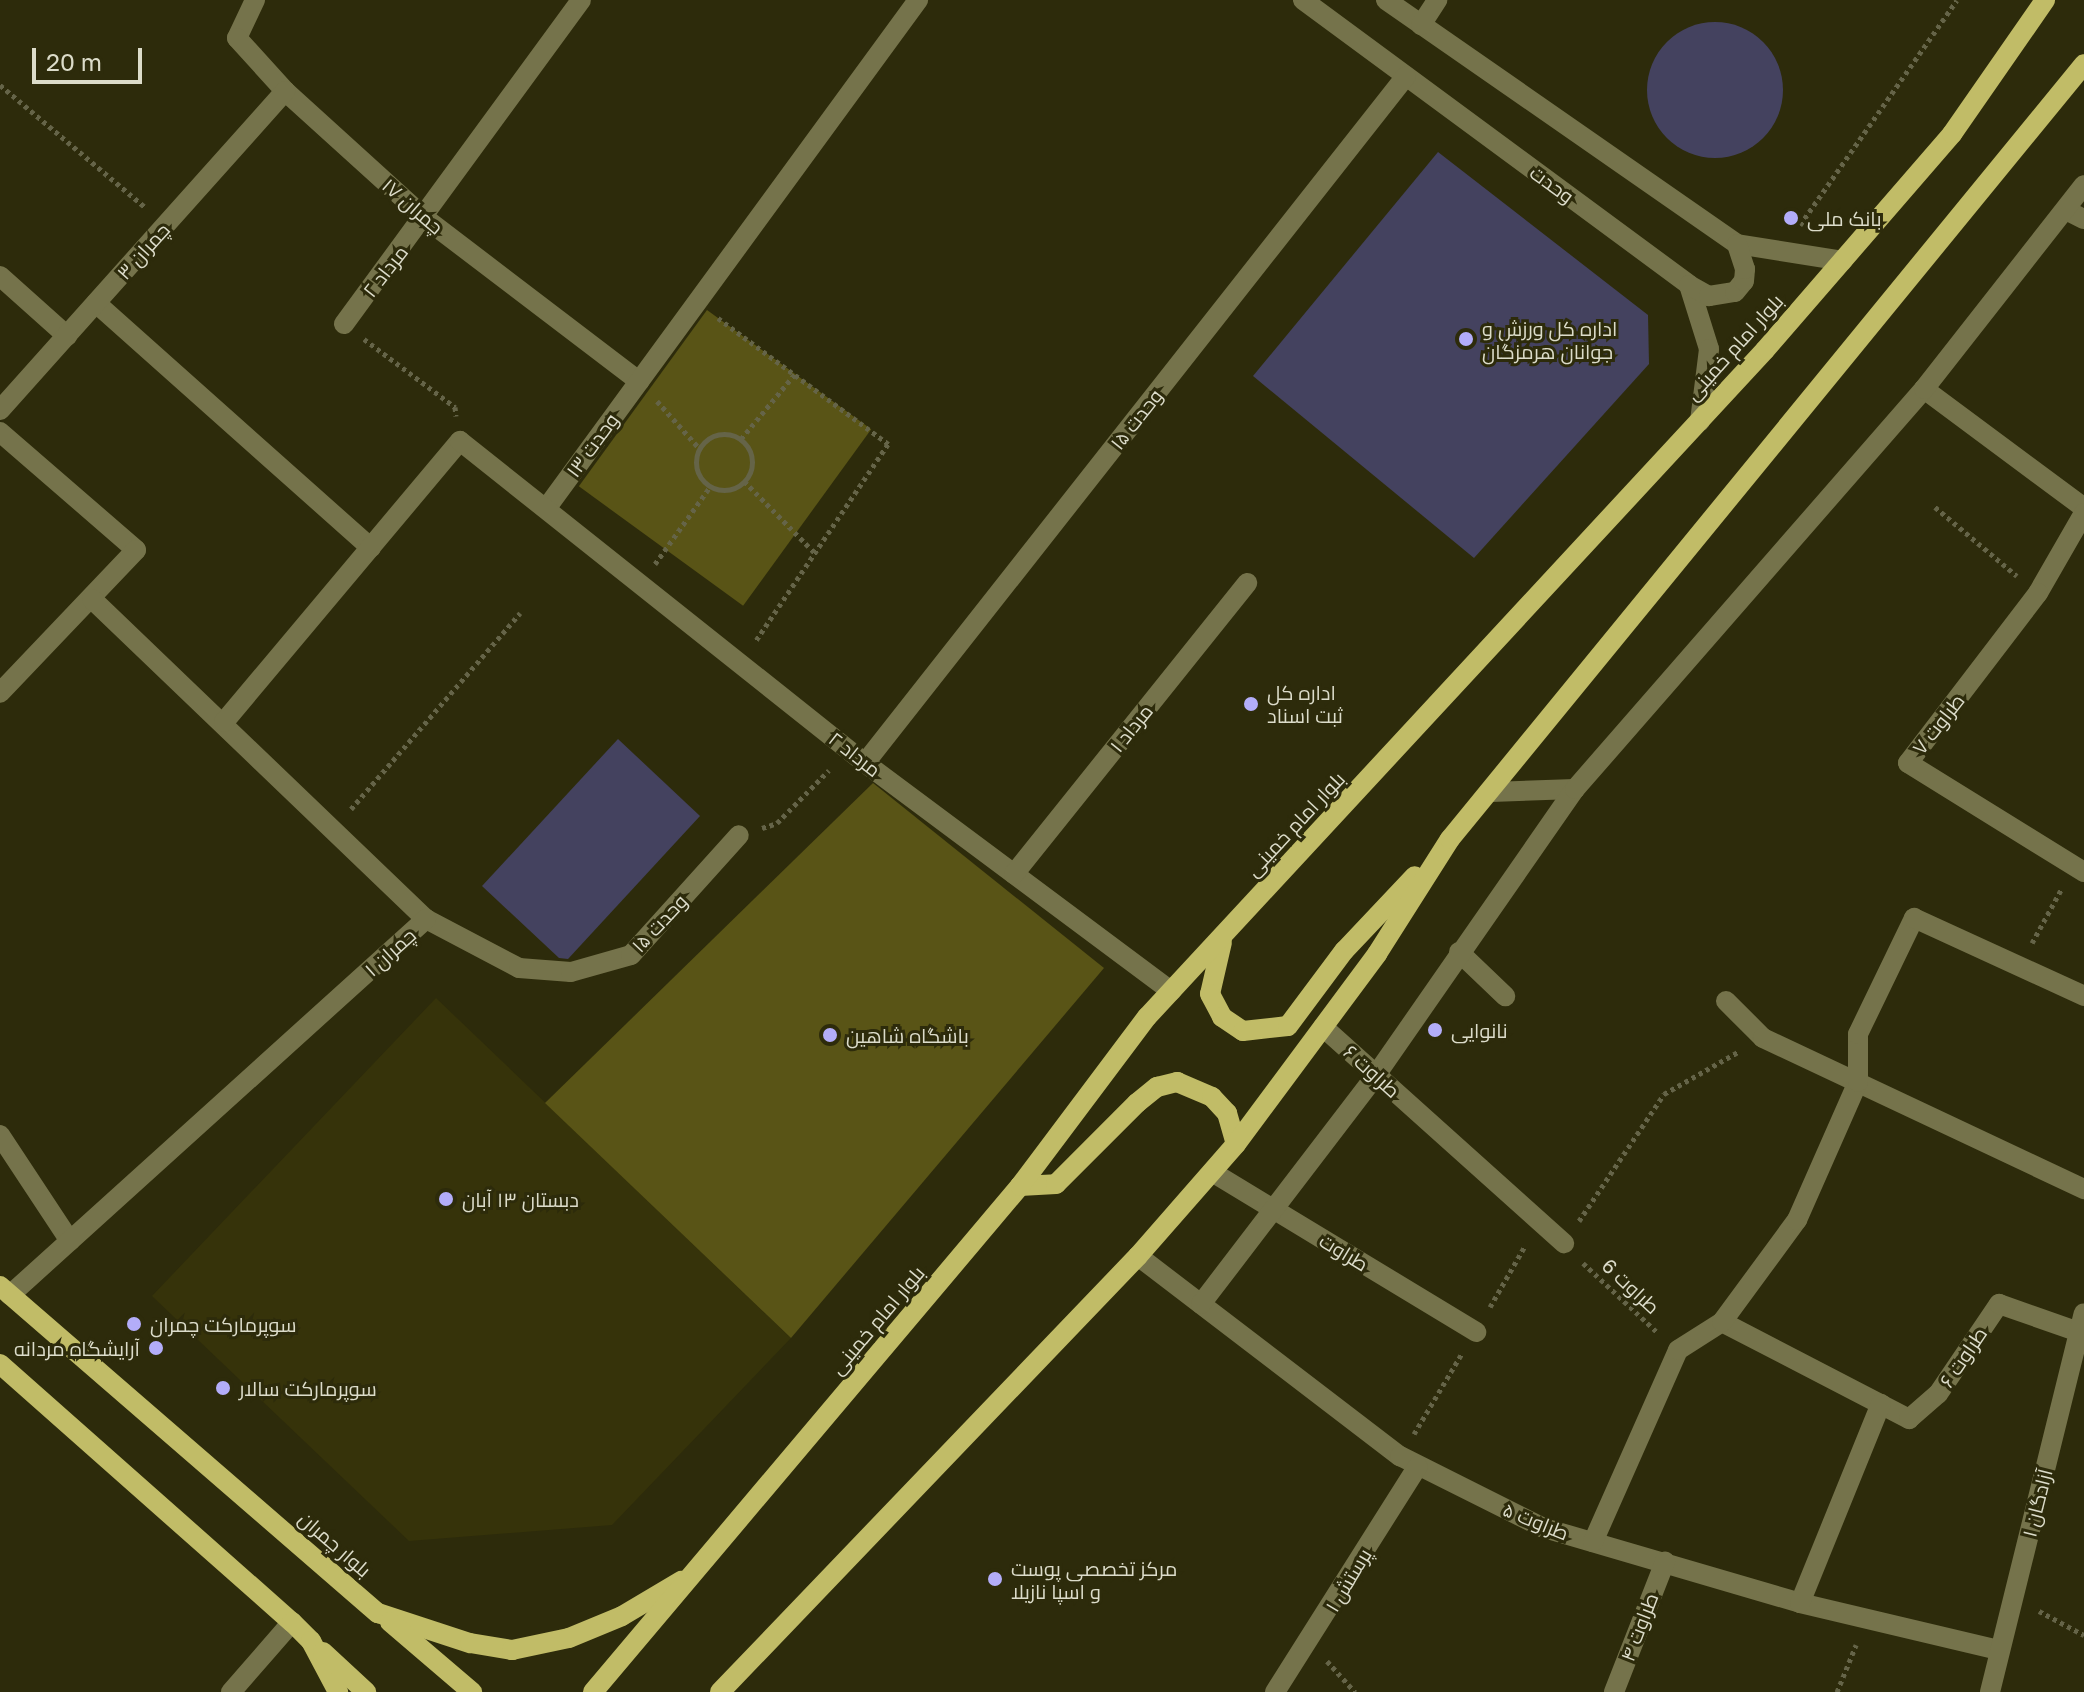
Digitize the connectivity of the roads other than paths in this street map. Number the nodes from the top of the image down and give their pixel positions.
1 (255, 0) edge
2 (581, 0) edge
3 (918, 0) edge
4 (1303, 0) edge
5 (1386, 0) edge
6 (1437, 0) edge
7 (2045, 0) edge
8 (1421, 25) junction
9 (2084, 64) edge
10 (1406, 76) junction
11 (285, 91) junction
12 (2084, 185) edge
13 (2075, 215) edge
14 (426, 219) junction
15 (1737, 244) junction
16 (1843, 261) junction
17 (0, 276) edge
18 (1689, 285) junction
19 (96, 303) junction
20 (344, 324) road end
21 (67, 336) junction
22 (639, 381) junction
23 (1924, 389) junction
24 (0, 410) edge
25 (1700, 421) junction
26 (0, 432) edge
27 (548, 506) junction
28 (2084, 510) edge
29 (371, 548) junction
30 (1247, 583) dead end
31 (92, 599) junction
32 (8, 670) edge
33 (0, 693) edge
34 (224, 722) junction
35 (865, 763) junction
36 (1575, 789) junction
37 (1491, 792) junction
38 (739, 835) road end
39 (1450, 839) junction
40 (2079, 869) edge
41 (1014, 874) junction
42 (426, 919) junction
43 (1224, 934) junction
44 (1459, 952) junction
45 (1171, 991) junction
46 (1505, 996) dead end
47 (2084, 996) edge
48 (1726, 1001) dead end
49 (1323, 1027) junction
50 (1376, 1075) junction
51 (1858, 1082) junction
52 (0, 1135) edge
53 (1236, 1144) junction
54 (1212, 1172) junction
55 (1020, 1186) junction
56 (2084, 1189) edge
57 (1273, 1209) junction
58 (70, 1241) junction
59 (1564, 1243) road end
60 (1138, 1256) junction
61 (5, 1291) edge
62 (1201, 1304) junction
63 (1722, 1322) junction
64 (2082, 1323) edge
65 (1476, 1332) dead end
66 (0, 1364) edge
67 (2075, 1386) edge
68 (1881, 1404) junction
69 (1418, 1466) junction
70 (1593, 1542) junction
71 (1665, 1562) junction
72 (698, 1571) junction
73 (1800, 1603) junction
74 (378, 1613) junction
75 (292, 1622) junction
76 (311, 1641) junction
77 (1999, 1650) junction
78 (231, 1692) edge
79 (338, 1692) edge
80 (366, 1692) edge
81 (472, 1692) edge
82 (593, 1692) edge
83 (720, 1692) edge
84 (1275, 1692) edge
85 (1614, 1692) edge
86 (1990, 1692) edge

1 - 11 street, چمران ۱۷
2 - 14 street, مرداد ۲
3 - 22 street, وحدت ۱۳
4 - 10 street, وحدت
5 - 8 street
6 - 8 street
7 - 16 main road, بلوار امام خمینی
8 - 15 street
9 - 37 main road
10 - 18 street, وحدت
10 - 35 street, وحدت ۱۵
11 - 14 street, چمران ۱۷
11 - 19 street, چمران ۳
12 - 13 street
13 - 23 street
14 - 20 street, مرداد ۲
14 - 22 street, چمران ۱۷
15 - 16 street
15 - 18 street
16 - 25 main road, بلوار امام خمینی
17 - 21 street
18 - 25 street
19 - 21 street, چمران ۳
19 - 29 street
21 - 24 street, چمران ۳
22 - 27 street, وحدت ۱۳
23 - 28 street, طراوت ۷
23 - 36 street
25 - 43 main road, بلوار امام خمینی
26 - 31 street
27 - 29 street
27 - 35 street, مرداد ۲
28 - 40 street, طراوت ۷
29 - 34 street
30 - 41 street, مرداد ۱
31 - 32 street
31 - 34 street, چمران ۱
32 - 33 street
34 - 42 street, چمران ۱
35 - 41 street, مرداد ۲
36 - 37 street
36 - 44 street
37 - 39 main road
38 - 42 street, وحدت ۱۵
39 - 43 main road
39 - 49 main road
41 - 45 street, مرداد ۲
42 - 58 street, چمران ۱
43 - 45 main road, بلوار امام خمینی
44 - 46 street
44 - 50 street
45 - 55 main road, بلوار امام خمینی
47 - 51 street
48 - 51 street
49 - 50 street, طراوت ۶
49 - 53 main road
50 - 57 street
50 - 59 street, طراوت ۶
51 - 56 street
51 - 63 street
52 - 58 street
53 - 54 main road
53 - 55 main road
54 - 57 street, طراوت
54 - 60 main road
55 - 72 main road, بلوار امام خمینی
57 - 62 street
57 - 65 street, طراوت
58 - 61 street, چمران ۱
60 - 62 street, طراوت ۵
60 - 83 main road
61 - 74 main road, بلوار چمران
62 - 69 street, طراوت ۵
63 - 68 street, طراوت ۶
63 - 70 street
64 - 67 street, آزادگان ۱
64 - 68 street, طراوت ۶
66 - 75 main road
67 - 77 street, آزادگان ۱
68 - 73 street
69 - 70 street, طراوت ۵
69 - 84 street, پرستش ۱
70 - 71 street, طراوت ۵
71 - 73 street, طراوت ۵
71 - 85 street, طراوت ۴
72 - 74 main road, بلوار چمران
72 - 82 main road, بلوار امام خمینی
73 - 77 street, طراوت ۵
74 - 81 main road
75 - 76 main road
75 - 78 street
76 - 79 main road
76 - 80 main road
77 - 86 street, آزادگان ۱

